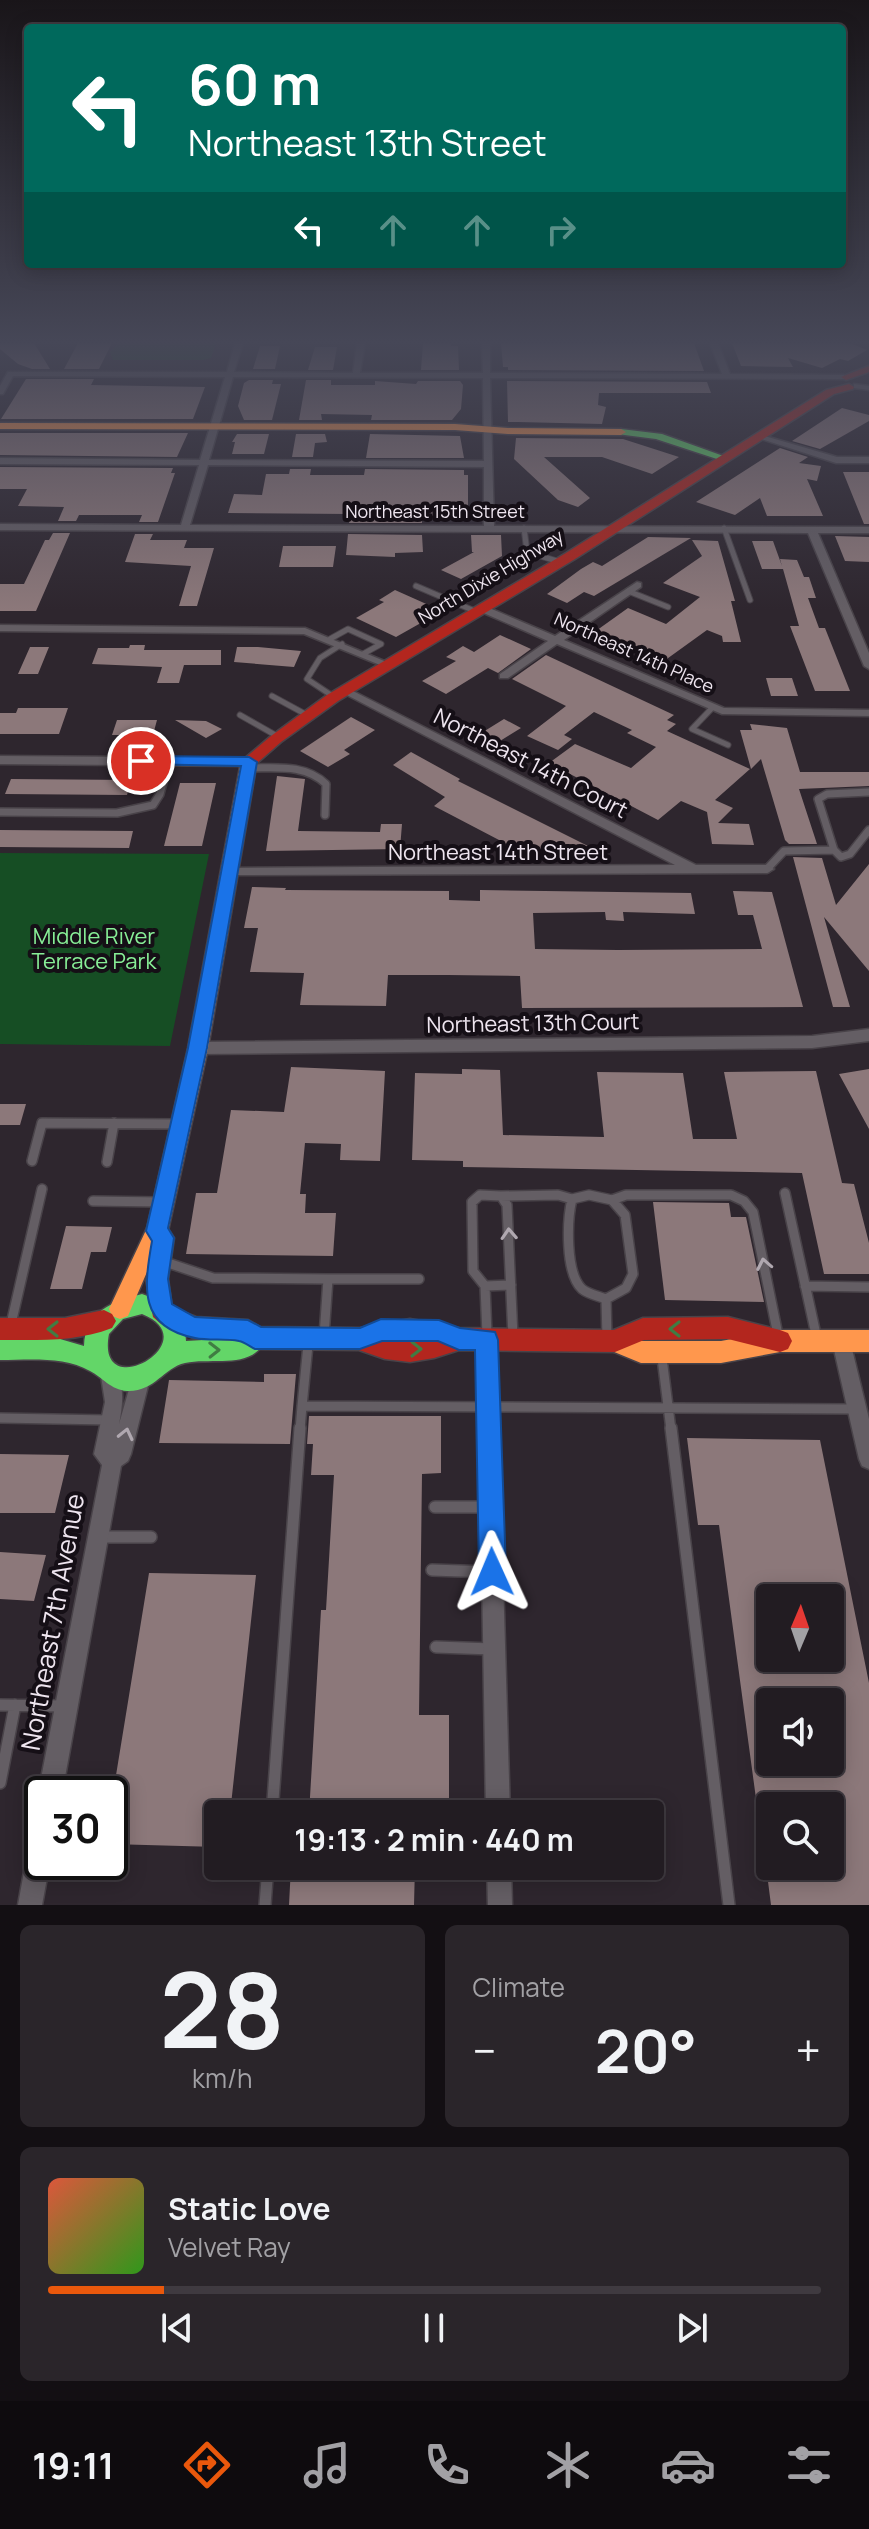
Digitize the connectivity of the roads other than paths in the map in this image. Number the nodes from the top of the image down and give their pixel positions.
1 (212, 432) edge
2 (487, 432) edge
3 (626, 432) edge
4 (768, 432) edge
5 (761, 436) junction
6 (723, 458) junction
7 (869, 460) edge
8 (0, 461) edge
9 (202, 463) junction
10 (488, 464) junction
11 (0, 527) edge
12 (185, 527) junction
13 (489, 528) junction
14 (524, 528) junction
15 (609, 528) junction
16 (724, 528) junction
17 (812, 530) junction
18 (869, 530) edge
19 (557, 561) junction
20 (416, 586) dead end
21 (633, 588) joint
22 (750, 600) dead end
23 (668, 607) dead end
24 (480, 610) junction
25 (0, 628) edge
26 (556, 638) junction
27 (330, 639) junction
28 (342, 644) junction
29 (363, 654) junction
30 (384, 663) junction
31 (869, 666) edge
32 (504, 676) dead end
33 (340, 693) junction
34 (272, 696) dead end
35 (713, 707) junction
36 (869, 713) edge
37 (240, 715) dead end
38 (307, 715) junction
39 (277, 736) junction
40 (728, 745) dead end
41 (0, 760) edge
42 (169, 761) junction
43 (249, 765) junction
44 (869, 792) edge
45 (0, 812) edge
46 (325, 815) dead end
47 (869, 830) edge
48 (834, 850) junction
49 (767, 869) joint
50 (698, 871) junction
51 (229, 872) junction
52 (869, 1035) edge
53 (198, 1048) junction
54 (114, 1123) junction
55 (181, 1124) junction
56 (32, 1161) dead end
57 (107, 1162) dead end
58 (42, 1189) dead end
59 (785, 1193) dead end
60 (501, 1196) junction
61 (572, 1199) junction
62 (612, 1200) junction
63 (93, 1201) dead end
64 (163, 1202) junction
65 (157, 1231) junction
66 (160, 1261) junction
67 (328, 1279) junction
68 (419, 1279) dead end
69 (511, 1285) junction
70 (485, 1286) junction
71 (805, 1286) junction
72 (868, 1287) edge
73 (606, 1299) junction
74 (120, 1309) junction
75 (165, 1313) junction
76 (104, 1321) junction
77 (5, 1329) edge
78 (255, 1338) junction
79 (316, 1338) junction
80 (487, 1340) junction
81 (514, 1340) junction
82 (611, 1341) junction
83 (780, 1341) junction
84 (818, 1341) junction
85 (841, 1341) junction
86 (869, 1341) edge
87 (2, 1349) edge
88 (661, 1352) junction
89 (169, 1356) junction
90 (95, 1361) junction
91 (110, 1376) junction
92 (141, 1378) junction
93 (302, 1406) junction
94 (488, 1406) junction
95 (669, 1408) junction
96 (857, 1409) junction
97 (0, 1418) edge
98 (111, 1420) junction
99 (869, 1459) edge
100 (112, 1461) junction
101 (435, 1507) dead end
102 (491, 1507) junction
103 (96, 1537) junction
104 (151, 1537) dead end
105 (432, 1570) dead end
106 (492, 1572) junction
107 (436, 1647) dead end
108 (494, 1649) junction
109 (0, 1705) edge
110 (15, 1705) junction
111 (65, 1706) junction
112 (53, 1776) edge
113 (0, 1783) edge
114 (273, 1800) edge
115 (498, 1800) edge
116 (34, 1880) edge
117 (267, 1880) edge
118 (499, 1880) edge
119 (30, 1905) edge
120 (265, 1905) edge
121 (500, 1905) edge
122 (729, 1905) edge

1 - 9 street
2 - 10 street
3 - 6 street
4 - 5 street, North Dixie Highway
5 - 6 street, North Dixie Highway
5 - 7 street
6 - 15 street, North Dixie Highway
8 - 9 street
9 - 10 street
9 - 12 street
10 - 13 street
11 - 12 street, Northeast 15th Street
12 - 13 street, Northeast 15th Street
13 - 14 street, Northeast 15th Street
14 - 15 street, Northeast 15th Street
14 - 19 lane
15 - 16 street, Northeast 15th Street
15 - 19 street, North Dixie Highway
16 - 17 street, Northeast 15th Street
16 - 22 lane
17 - 18 street, Northeast 15th Street
17 - 31 street
19 - 24 street, North Dixie Highway
20 - 24 lane
21 - 23 lane
21 - 26 street
24 - 26 street, Northeast 14th Place
24 - 30 street, North Dixie Highway
25 - 27 street
26 - 32 street
26 - 35 street, Northeast 14th Place
27 - 28 street
27 - 29 lane
28 - 29 street
28 - 33 lane
29 - 30 street
30 - 33 street, North Dixie Highway
33 - 38 street, North Dixie Highway
33 - 50 street, Northeast 14th Court
34 - 38 lane
35 - 36 street, Northeast 14th Place
35 - 40 lane
37 - 39 lane
38 - 39 street, North Dixie Highway
39 - 43 street, North Dixie Highway
41 - 42 street
42 - 43 street
42 - 45 lane
43 - 46 lane
43 - 51 street
44 - 48 lane
47 - 48 lane
48 - 49 lane
49 - 50 street, Northeast 14th Street
50 - 51 street, Northeast 14th Street
51 - 53 street
52 - 53 street, Northeast 13th Court
53 - 55 street
54 - 55 lane
54 - 56 lane
54 - 57 lane
55 - 64 street
58 - 77 lane
59 - 71 lane
60 - 61 lane
69 -> 60 lane
60 - 70 lane
61 - 62 lane
61 - 73 lane
62 - 73 lane
83 -> 62 lane
63 - 64 lane
64 - 65 street
65 - 66 street
65 - 74 street
66 - 67 lane
66 - 75 street
67 - 68 lane
67 - 79 lane
69 - 70 lane
69 - 81 lane
70 - 80 lane
71 - 72 lane
71 - 84 lane
73 - 82 lane
74 - 75 street
74 - 76 street
75 - 78 street
75 - 89 street
76 -> 77 street
76 - 90 street
77 - 87 lane
78 - 79 street
89 -> 78 street
79 - 80 street
79 - 93 lane
80 - 81 street
80 - 94 street
81 - 82 street
83 -> 82 street
82 - 88 street
83 - 84 street
83 - 88 street
84 - 85 street
85 - 86 street
85 - 96 street
87 - 90 street
88 - 95 lane
89 - 92 street
90 - 91 street
91 - 92 street
91 - 98 street, Northeast 7th Avenue
100 -> 92 street, Northeast 7th Avenue
93 - 94 lane
93 - 114 lane
94 - 95 lane
94 - 102 street
95 - 96 lane
95 - 122 lane
96 - 99 street
97 - 98 lane
98 - 100 street, Northeast 7th Avenue
100 - 103 street, Northeast 7th Avenue
101 - 102 lane
102 - 106 street
103 - 104 lane
103 - 111 street, Northeast 7th Avenue
105 - 106 lane
106 - 108 street
107 - 108 lane
108 - 115 street
109 - 110 lane
110 - 111 lane
110 - 113 lane
111 - 112 street, Northeast 7th Avenue
116 - 119 street
117 - 120 lane
118 - 121 street

